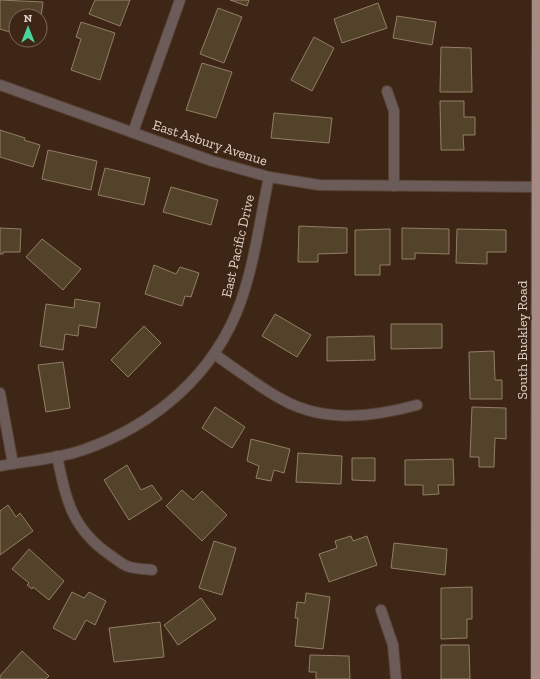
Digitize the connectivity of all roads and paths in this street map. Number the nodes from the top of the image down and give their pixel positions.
1 (180, 0) edge
2 (536, 0) edge
3 (536, 42) junction
4 (540, 56) edge
5 (0, 85) edge
6 (387, 91) dead end
7 (133, 132) junction
8 (269, 177) junction
9 (394, 186) junction
10 (539, 188) edge
11 (214, 354) junction
12 (0, 393) edge
13 (418, 405) dead end
14 (58, 456) junction
15 (13, 464) junction
16 (0, 466) edge
17 (152, 570) dead end
18 (381, 610) dead end
19 (396, 679) edge
20 (536, 679) edge

1 - 7 street
2 - 3 main road, South Buckley Road
3 - 4 main road
3 - 10 main road, South Buckley Road
5 - 7 street, East Asbury Avenue
6 - 9 street
7 - 8 street, East Asbury Avenue
8 - 9 street, East Asbury Avenue
8 - 11 street, East Pacific Drive
9 - 10 street, East Asbury Avenue
10 - 20 main road, South Buckley Road
11 - 13 street
11 - 14 street, East Pacific Drive
12 - 15 street
14 - 15 street, East Pacific Drive
14 - 17 street
15 - 16 street, East Pacific Drive
18 - 19 street

